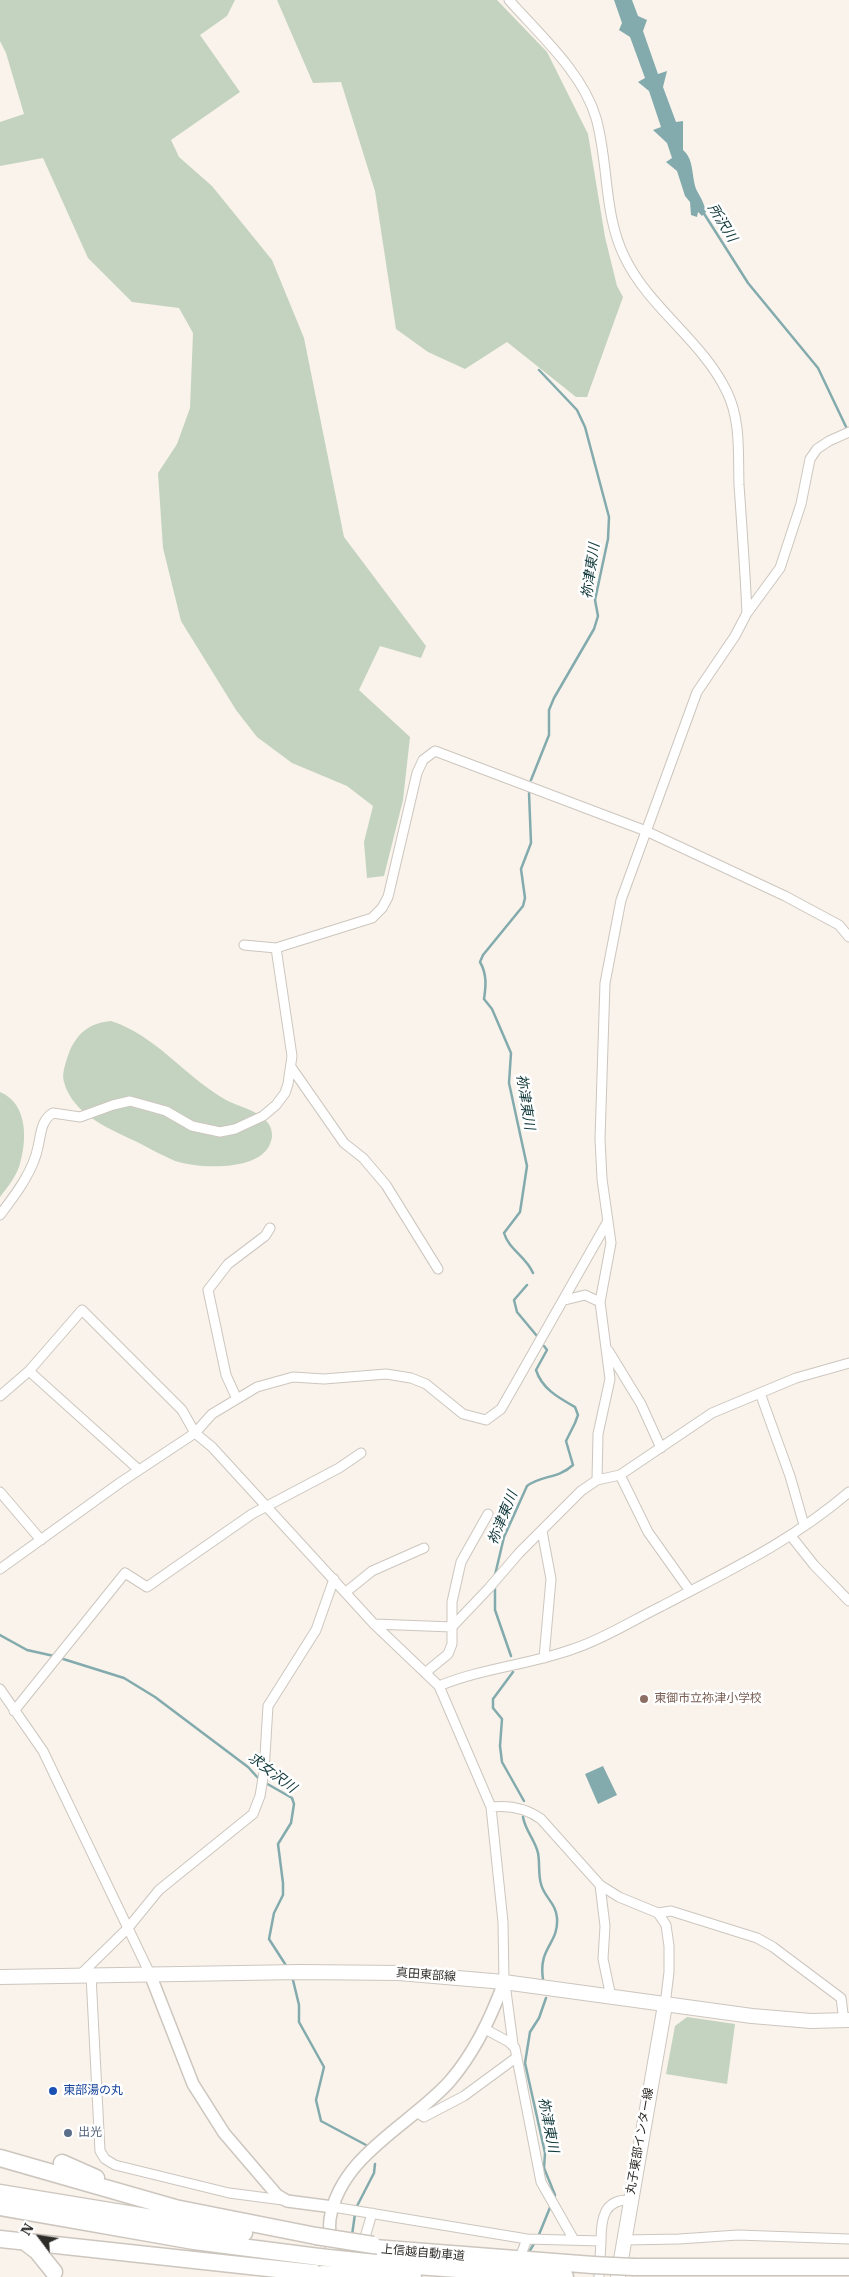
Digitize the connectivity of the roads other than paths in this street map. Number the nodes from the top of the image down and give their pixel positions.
1 (509, 0) edge
2 (849, 432) edge
3 (747, 613) junction
4 (646, 831) junction
5 (849, 937) edge
6 (244, 945) dead end
7 (276, 948) junction
8 (291, 1066) junction
9 (0, 1215) edge
10 (608, 1221) junction
11 (270, 1228) dead end
12 (438, 1269) dead end
13 (565, 1300) junction
14 (600, 1302) junction
15 (608, 1350) junction
16 (849, 1363) edge
17 (29, 1371) junction
18 (760, 1393) junction
19 (0, 1396) edge
20 (237, 1398) junction
21 (196, 1433) junction
22 (661, 1448) junction
23 (361, 1453) dead end
24 (139, 1470) junction
25 (620, 1475) junction
26 (597, 1480) junction
27 (0, 1492) edge
28 (849, 1492) edge
29 (265, 1506) junction
30 (488, 1514) dead end
31 (804, 1525) junction
32 (542, 1531) junction
33 (790, 1536) junction
34 (41, 1540) junction
35 (424, 1548) dead end
36 (0, 1569) edge
37 (334, 1579) junction
38 (690, 1591) junction
39 (346, 1592) junction
40 (849, 1601) edge
41 (374, 1624) junction
42 (452, 1627) junction
43 (544, 1658) junction
44 (426, 1673) junction
45 (438, 1686) junction
46 (0, 1689) edge
47 (14, 1712) junction
48 (491, 1807) junction
49 (600, 1885) junction
50 (658, 1913) junction
51 (128, 1928) junction
52 (150, 1974) junction
53 (85, 1975) junction
54 (0, 1977) edge
55 (505, 1986) junction
56 (611, 1997) junction
57 (665, 2004) junction
58 (847, 2020) edge
59 (485, 2029) junction
60 (513, 2044) junction
61 (517, 2057) junction
62 (416, 2112) junction
63 (0, 2158) edge
64 (62, 2163) dead end
65 (0, 2193) edge
66 (630, 2200) junction
67 (287, 2201) junction
68 (333, 2207) junction
69 (0, 2208) edge
70 (175, 2208) junction
71 (369, 2213) junction
72 (849, 2238) edge
73 (0, 2239) edge
74 (530, 2239) junction
75 (574, 2240) junction
76 (624, 2240) junction
77 (601, 2241) junction
78 (25, 2242) junction
79 (317, 2245) junction
80 (522, 2252) dead end
81 (375, 2262) edge
82 (849, 2267) edge
83 (596, 2271) edge
84 (54, 2272) dead end
85 (323, 2274) junction
86 (525, 2275) junction
87 (283, 2277) edge
88 (339, 2277) edge
89 (413, 2277) edge
90 (466, 2277) edge
91 (565, 2277) edge
92 (618, 2277) edge

1 - 3 street
2 - 3 street
3 - 4 street
4 - 5 street
4 - 7 street
4 - 10 street
6 - 7 street
7 - 8 street
8 - 9 street
8 - 12 street
10 - 13 street
10 - 14 street
11 - 20 street
13 - 14 street
13 - 20 street
14 - 15 street
15 - 22 street
15 - 26 street
16 - 18 street
17 - 19 street
17 - 21 street
17 - 24 street
18 - 22 street
18 - 31 street
20 - 21 street
21 - 24 street
21 - 29 street
22 - 25 street
23 - 29 street
24 - 34 street
25 - 26 street
25 - 38 street
26 - 32 street
27 - 34 street
28 - 31 street
29 - 37 street
29 - 47 street
30 - 42 street
31 - 33 street
32 - 42 street
32 - 43 street
33 - 38 street
33 - 40 street
34 - 36 street
35 - 39 street
37 - 39 street
37 - 51 street
38 - 43 street
39 - 41 street
41 - 42 street
41 - 44 street
42 - 44 street
43 - 45 street
44 - 45 street
45 - 48 street
46 - 47 street
47 - 51 street
48 - 49 street
48 - 55 street
49 - 50 street
49 - 56 street
50 - 57 street
50 - 58 street
51 - 52 street
51 - 53 street
52 - 53 main road, 真田東部線
52 - 55 main road, 真田東部線
52 - 67 street
53 - 54 main road, 真田東部線
53 - 67 street
55 - 56 main road, 真田東部線
55 - 59 street
55 - 60 street
56 - 57 main road, 真田東部線
57 - 58 main road, 真田東部線
57 - 66 main road, 丸子東部インター線
59 - 60 street
59 - 62 street
60 - 61 street
61 - 62 street
61 - 75 street
62 - 68 street
63 - 70 highway
64 - 70 highway
65 - 79 highway, 上信越自動車道
66 - 76 main road, 丸子東部インター線
66 - 77 street
67 - 68 street
68 - 71 street
68 - 88 street
69 - 79 highway, 上信越自動車道
70 - 79 highway
71 - 74 street
71 - 81 street
72 - 76 street
73 - 78 highway
74 - 75 street
74 - 80 street
75 - 77 street
76 - 92 main road, 丸子東部インター線
77 - 83 street
78 - 84 highway
78 - 85 highway
79 - 81 highway, 上信越自動車道, bridge
81 - 83 highway, 上信越自動車道
81 - 85 highway, bridge
81 - 86 highway, 上信越自動車道
81 - 89 highway
82 - 83 highway, 上信越自動車道, bridge
85 - 87 highway
86 - 90 highway
86 - 91 highway, 上信越自動車道

